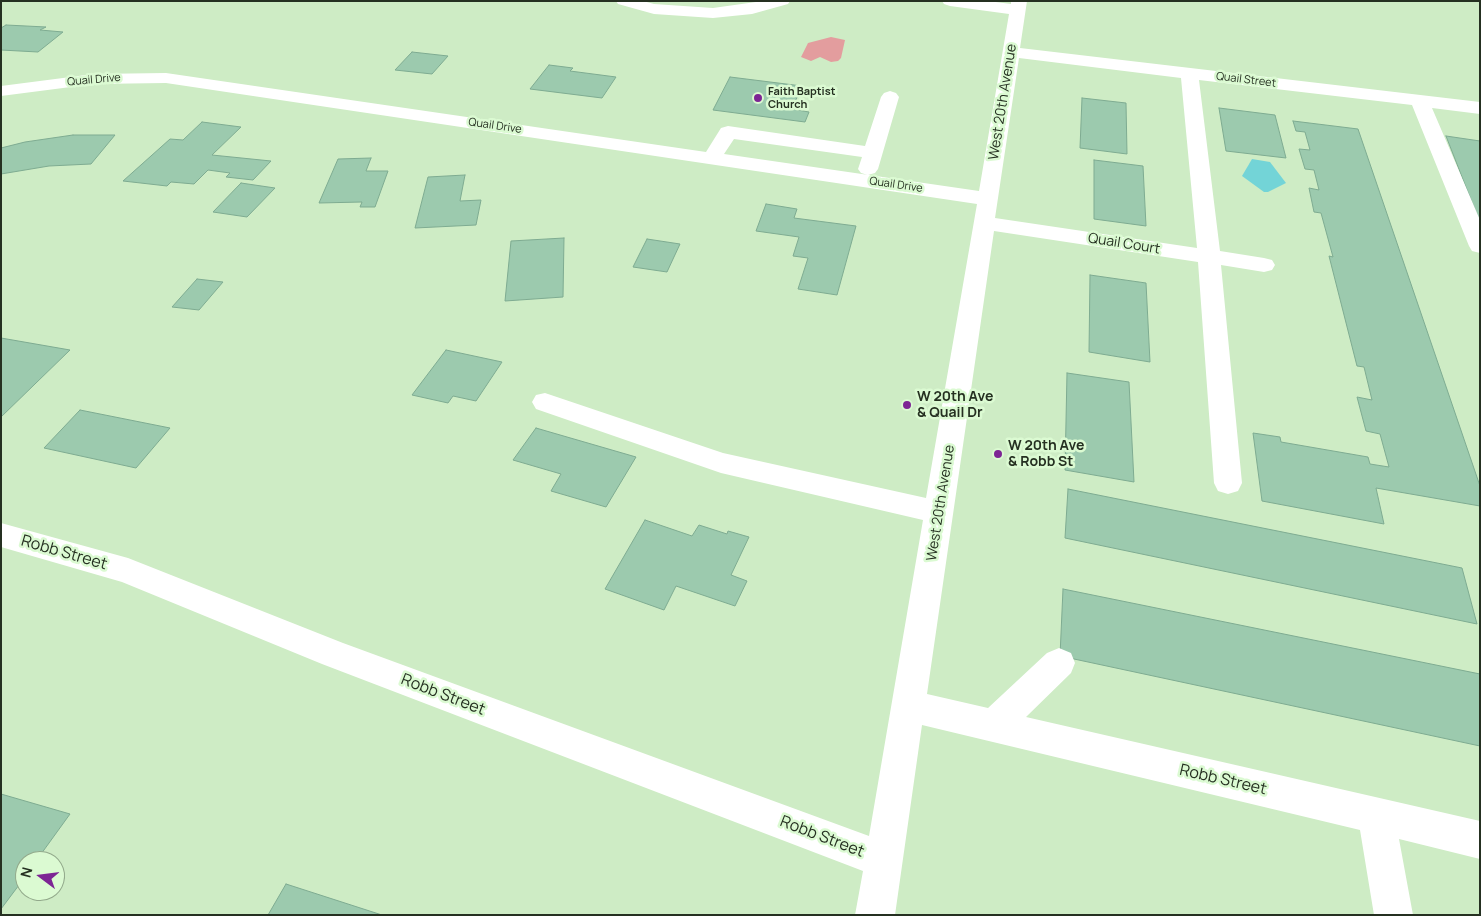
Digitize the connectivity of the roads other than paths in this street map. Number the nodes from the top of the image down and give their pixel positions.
1 (624, 1) edge
2 (782, 1) edge
3 (950, 1) edge
4 (1018, 6) edge
5 (1012, 52) junction
6 (1189, 73) junction
7 (1, 91) edge
8 (890, 97) dead end
9 (1419, 100) junction
10 (1480, 108) edge
11 (873, 153) junction
12 (712, 158) junction
13 (865, 180) junction
14 (986, 211) junction
15 (1480, 246) edge
16 (1209, 256) junction
17 (1264, 265) dead end
18 (545, 402) dead end
19 (1228, 483) dead end
20 (939, 512) junction
21 (1, 535) edge
22 (1059, 664) dead end
23 (909, 706) junction
24 (993, 726) junction
25 (1376, 816) junction
26 (1480, 840) edge
27 (884, 860) junction
28 (875, 915) edge
29 (1394, 915) edge

1 - 2 street
3 - 4 street
4 - 5 street, West 20th Avenue
5 - 6 street, Quail Street
5 - 14 street, West 20th Avenue
6 - 9 street, Quail Street
6 - 16 street
7 - 12 street, Quail Drive
8 - 11 street
9 - 10 street, Quail Street
9 - 15 street
11 - 12 street
11 - 13 street
12 - 13 street, Quail Drive
13 - 14 street, Quail Drive
14 - 16 street, Quail Court
14 - 20 street, West 20th Avenue
16 - 17 street, Quail Court
16 - 19 street
18 - 20 street
20 - 23 street, West 20th Avenue
21 - 27 street, Robb Street
22 - 24 street
23 - 24 street, Robb Street
23 - 27 street, West 20th Avenue
24 - 25 street, Robb Street
25 - 26 street, Robb Street
25 - 29 street
27 - 28 street, West 20th Avenue

